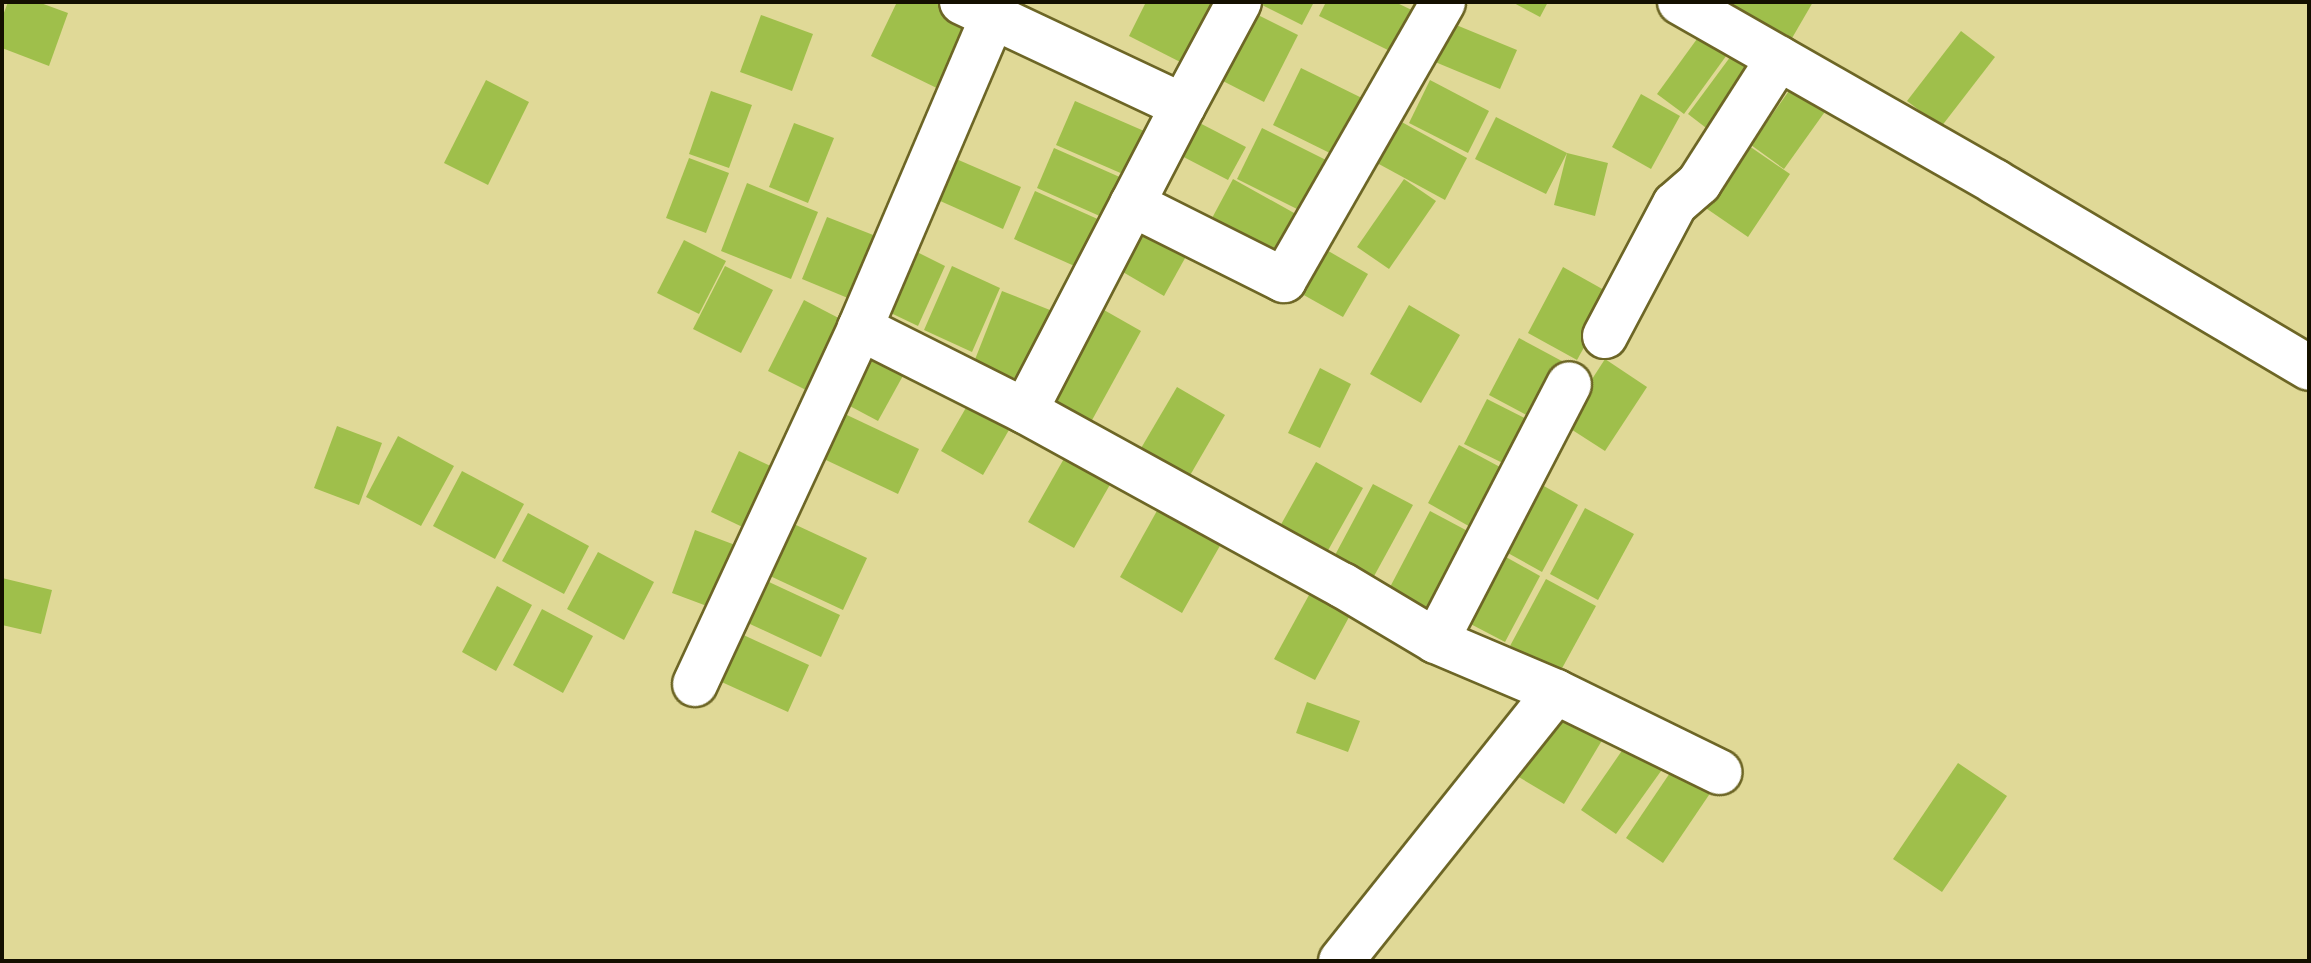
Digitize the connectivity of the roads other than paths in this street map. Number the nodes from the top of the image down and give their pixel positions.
1 (1239, 2) edge
2 (1443, 2) edge
3 (1680, 2) edge
4 (978, 9) edge
5 (1779, 58) junction
6 (1183, 106) junction
7 (1132, 204) junction
8 (860, 328) junction
9 (1605, 336) dead end
10 (2309, 368) edge
11 (1569, 384) dead end
12 (1025, 411) junction
13 (1436, 641) junction
14 (695, 684) dead end
15 (1556, 692) junction
16 (1719, 772) dead end
17 (1341, 961) edge

1 - 6 street
2 - 7 street
3 - 5 street
4 - 6 street
4 - 8 street
5 - 9 street
5 - 10 street
6 - 7 street
7 - 12 street
8 - 12 street
8 - 14 street
11 - 13 street
12 - 13 street
13 - 15 street
15 - 16 street
15 - 17 street

